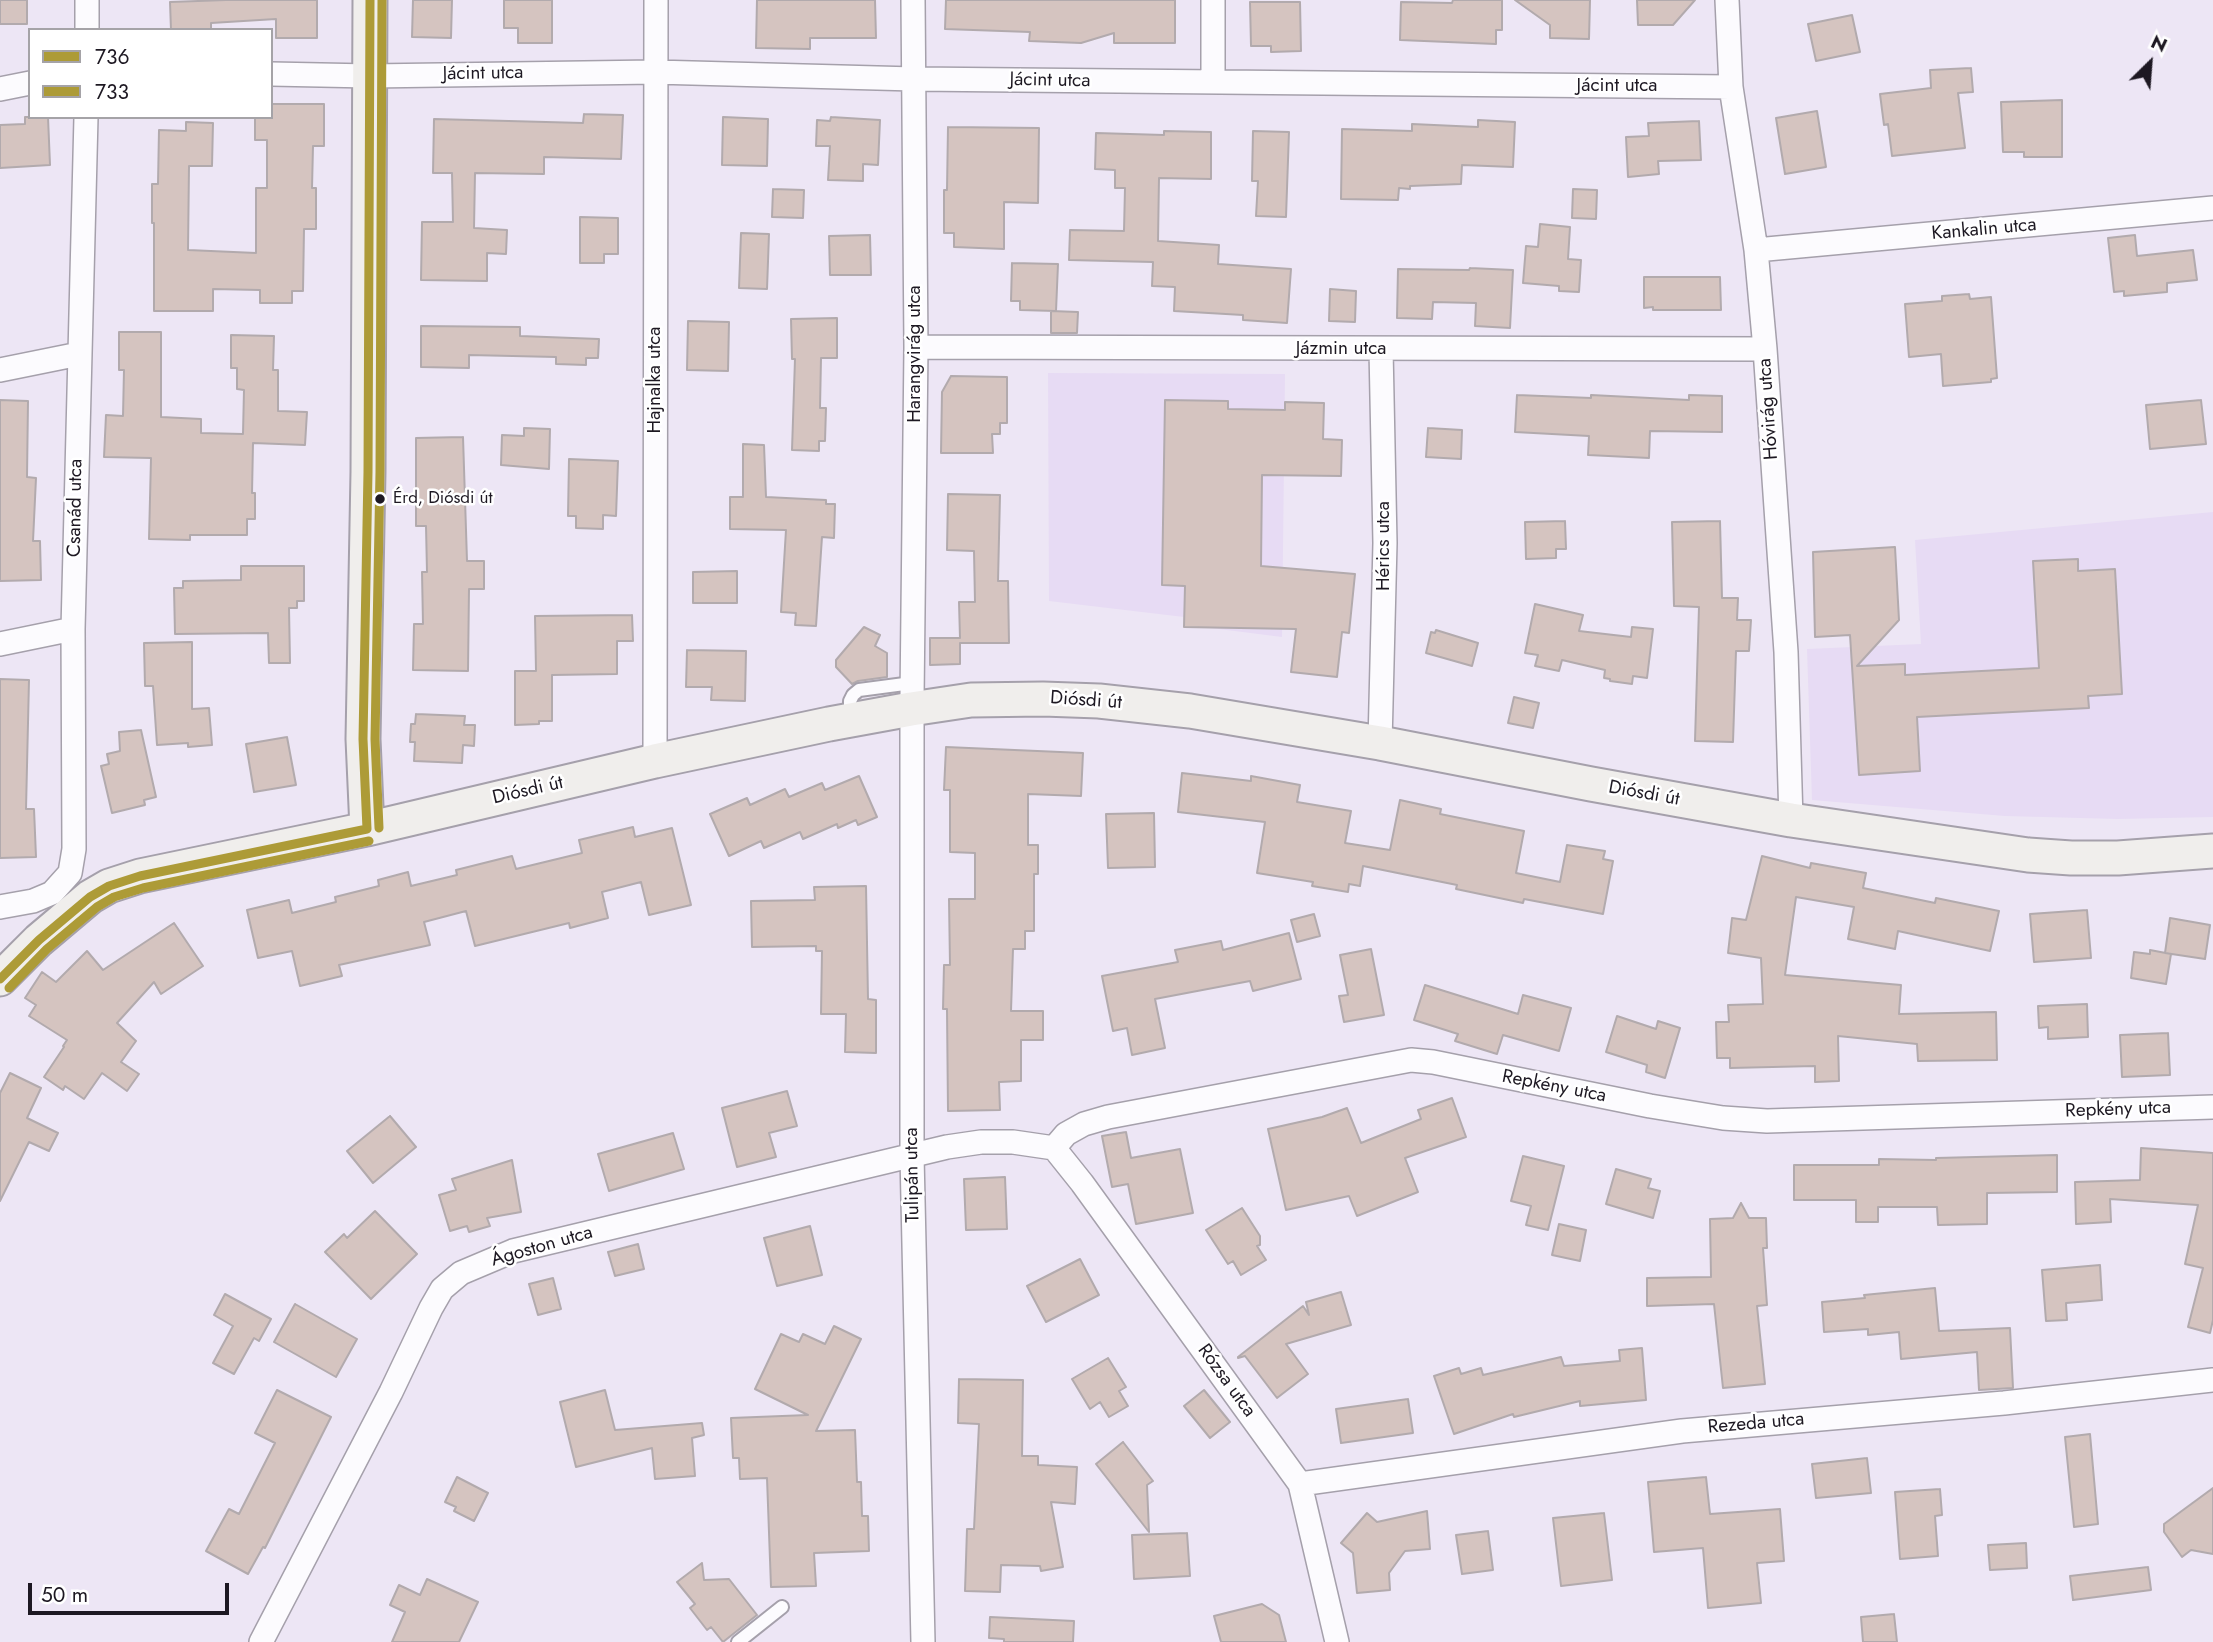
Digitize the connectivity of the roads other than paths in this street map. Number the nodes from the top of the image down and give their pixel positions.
1 (87, 0) edge
2 (370, 0) edge
3 (656, 0) edge
4 (913, 0) edge
5 (1213, 0) edge
6 (1727, 0) edge
7 (87, 28) edge
8 (655, 72) junction
9 (273, 74) edge
10 (370, 76) junction
11 (914, 79) junction
12 (1213, 82) junction
13 (28, 83) edge
14 (1731, 87) junction
15 (0, 89) edge
16 (86, 119) edge
17 (2213, 208) edge
18 (1756, 250) junction
19 (916, 347) junction
20 (1381, 349) junction
21 (1765, 349) junction
22 (79, 354) junction
23 (0, 370) edge
24 (74, 629) junction
25 (0, 644) edge
26 (912, 696) junction
27 (1380, 743) junction
28 (655, 761) junction
29 (1791, 820) junction
30 (367, 829) junction
31 (2213, 851) edge
32 (0, 907) edge
33 (0, 979) edge
34 (2213, 1107) edge
35 (1054, 1148) junction
36 (912, 1156) junction
37 (2213, 1380) edge
38 (1300, 1484) junction
39 (782, 1607) dead end
40 (261, 1642) edge
41 (738, 1642) edge
42 (923, 1642) edge
43 (1337, 1642) edge

1 - 7 street
2 - 10 main road
3 - 8 street, Hajnalka utca
4 - 11 street, Harangvirág utca
5 - 12 street
6 - 14 street, Hóvirág utca
8 - 10 street, Jácint utca
8 - 11 street, Jácint utca
8 - 28 street, Hajnalka utca
9 - 10 street, Jácint utca
10 - 30 main road
11 - 12 street, Jácint utca
11 - 19 street, Harangvirág utca
12 - 14 street, Jácint utca
13 - 15 street
14 - 18 street, Hóvirág utca
16 - 22 street, Csanád utca
17 - 18 street, Kankalin utca
18 - 21 street, Hóvirág utca
19 - 20 street, Jázmin utca
19 - 26 street, Harangvirág utca
20 - 21 street, Jázmin utca
20 - 27 street, Hérics utca
21 - 29 street, Hóvirág utca
22 - 23 street
22 - 24 street, Csanád utca
24 - 25 street
24 - 32 street, Csanád utca
26 - 27 main road, Diósdi út
26 - 28 main road, Diósdi út
26 - 36 street, Tulipán utca
27 - 29 main road, Diósdi út
28 - 30 main road, Diósdi út
29 - 31 main road, Diósdi út
30 - 33 main road, Diósdi út
34 - 35 street, Repkény utca
35 - 36 street
35 - 38 street, Rózsa utca
36 - 40 street, Ágoston utca
36 - 42 street, Tulipán utca
37 - 38 street, Rezeda utca
38 - 43 street, Rózsa utca
39 - 41 lane

